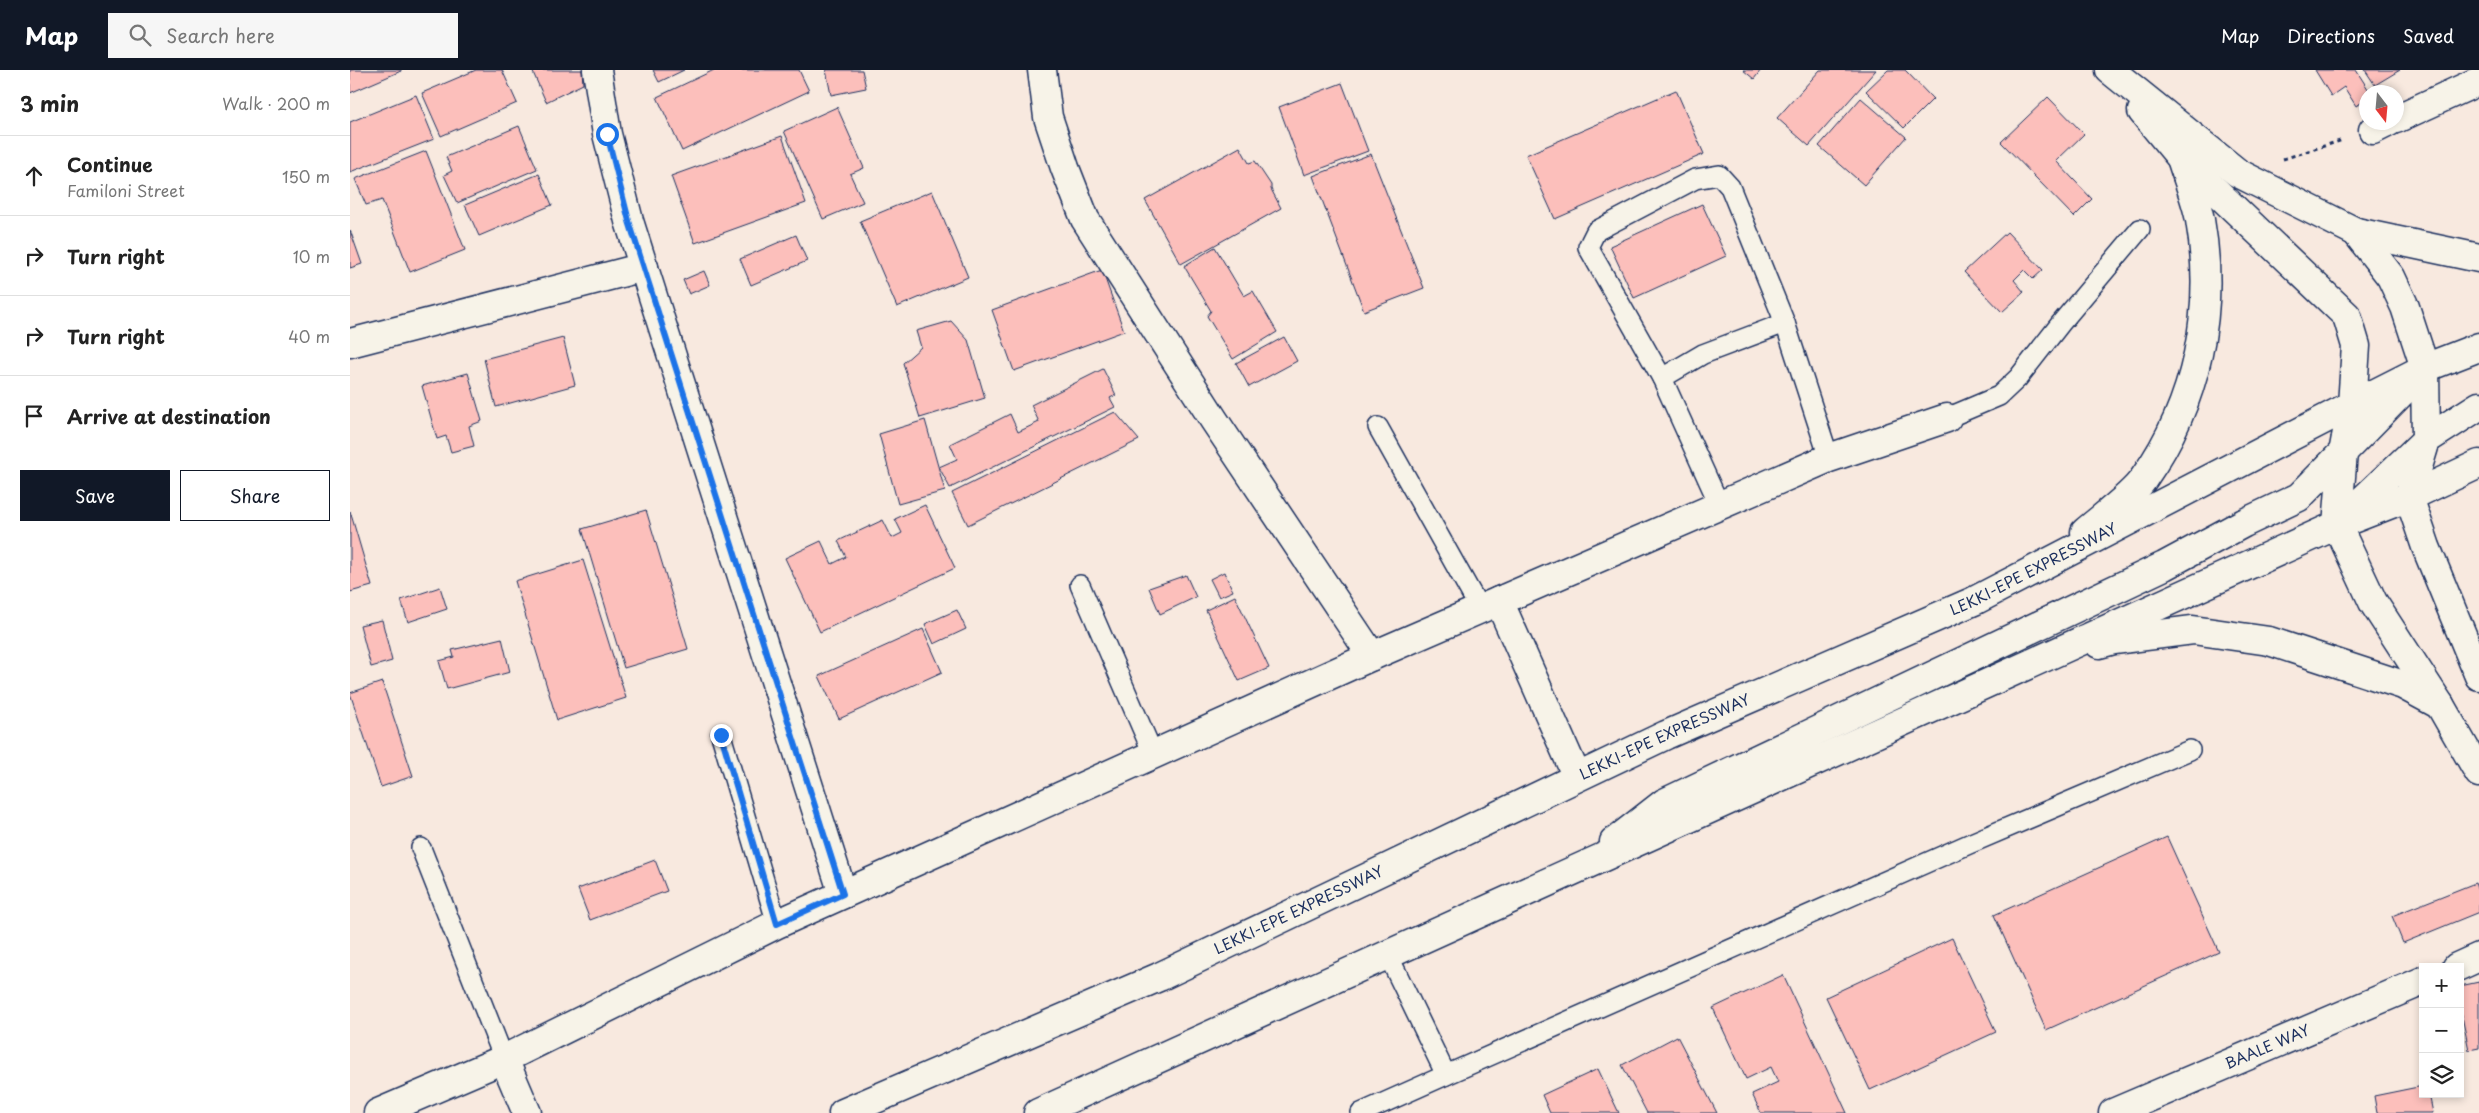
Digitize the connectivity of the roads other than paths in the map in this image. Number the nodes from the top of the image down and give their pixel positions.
1 (597, 70) edge
2 (1042, 70) edge
3 (2108, 70) edge
4 (2479, 80) edge
5 (2404, 115) edge
6 (2181, 158) junction
7 (2140, 229) dead end
8 (2356, 232) junction
9 (2479, 258) edge
10 (644, 267) junction
11 (1785, 323) junction
12 (350, 343) edge
13 (2479, 347) edge
14 (2426, 368) junction
15 (1662, 378) junction
16 (2352, 405) junction
17 (2479, 406) edge
18 (1947, 418) joint
19 (1378, 427) dead end
20 (2426, 440) junction
21 (2343, 453) junction
22 (1829, 458) junction
23 (2479, 464) edge
24 (2410, 497) junction
25 (1719, 504) junction
26 (2337, 525) junction
27 (1080, 585) dead end
28 (1974, 601) junction
29 (1489, 605) junction
30 (1372, 656) junction
31 (2026, 666) junction
32 (2479, 676) edge
33 (2440, 705) junction
34 (721, 735) dead end
35 (2190, 750) dead end
36 (1154, 756) junction
37 (2479, 773) edge
38 (1577, 777) junction
39 (421, 848) dead end
40 (1575, 871) junction
41 (843, 894) junction
42 (777, 924) junction
43 (1388, 955) junction
44 (2479, 957) edge
45 (2464, 964) edge
46 (2419, 983) edge
47 (504, 1059) junction
48 (1446, 1075) junction
49 (378, 1113) edge
50 (527, 1113) edge
51 (843, 1113) edge
52 (1038, 1113) edge
53 (1361, 1113) edge
54 (2112, 1113) edge

1 - 10 main road
2 - 30 main road
3 - 6 main road
3 - 8 main road
4 - 5 main road
6 - 16 main road
6 - 28 main road
7 - 18 lane
8 - 9 main road
8 - 14 main road
10 - 12 main road
10 - 41 main road
11 - 15 lane
11 - 15 lane
11 - 22 lane
13 - 14 main road, LEKKI-EPE EXPRESSWAY
14 - 16 main road, LEKKI-EPE EXPRESSWAY
14 - 20 main road
14 - 21 main road
15 - 25 lane
16 - 21 main road
16 - 28 main road, LEKKI-EPE EXPRESSWAY
17 - 20 main road
18 - 22 main road
19 - 29 lane
20 - 24 main road
20 - 26 main road
21 - 26 main road
21 - 40 main road
22 - 25 main road
23 - 24 main road
24 - 26 main road
24 - 32 main road
25 - 29 main road
26 - 31 main road
26 - 33 main road
27 - 36 lane
28 - 38 main road, LEKKI-EPE EXPRESSWAY
29 - 30 main road
29 - 38 main road
30 - 36 main road
31 - 33 main road
31 - 40 main road
33 - 37 main road
34 - 42 lane
35 - 48 lane
36 - 41 main road
38 - 51 main road, LEKKI-EPE EXPRESSWAY
39 - 47 lane
40 - 43 main road
41 - 42 main road
42 - 47 main road
43 - 48 lane
43 - 52 main road
44 - 45 main road
46 - 54 main road, BAALE WAY
47 - 49 main road
47 - 50 main road
48 - 53 lane

